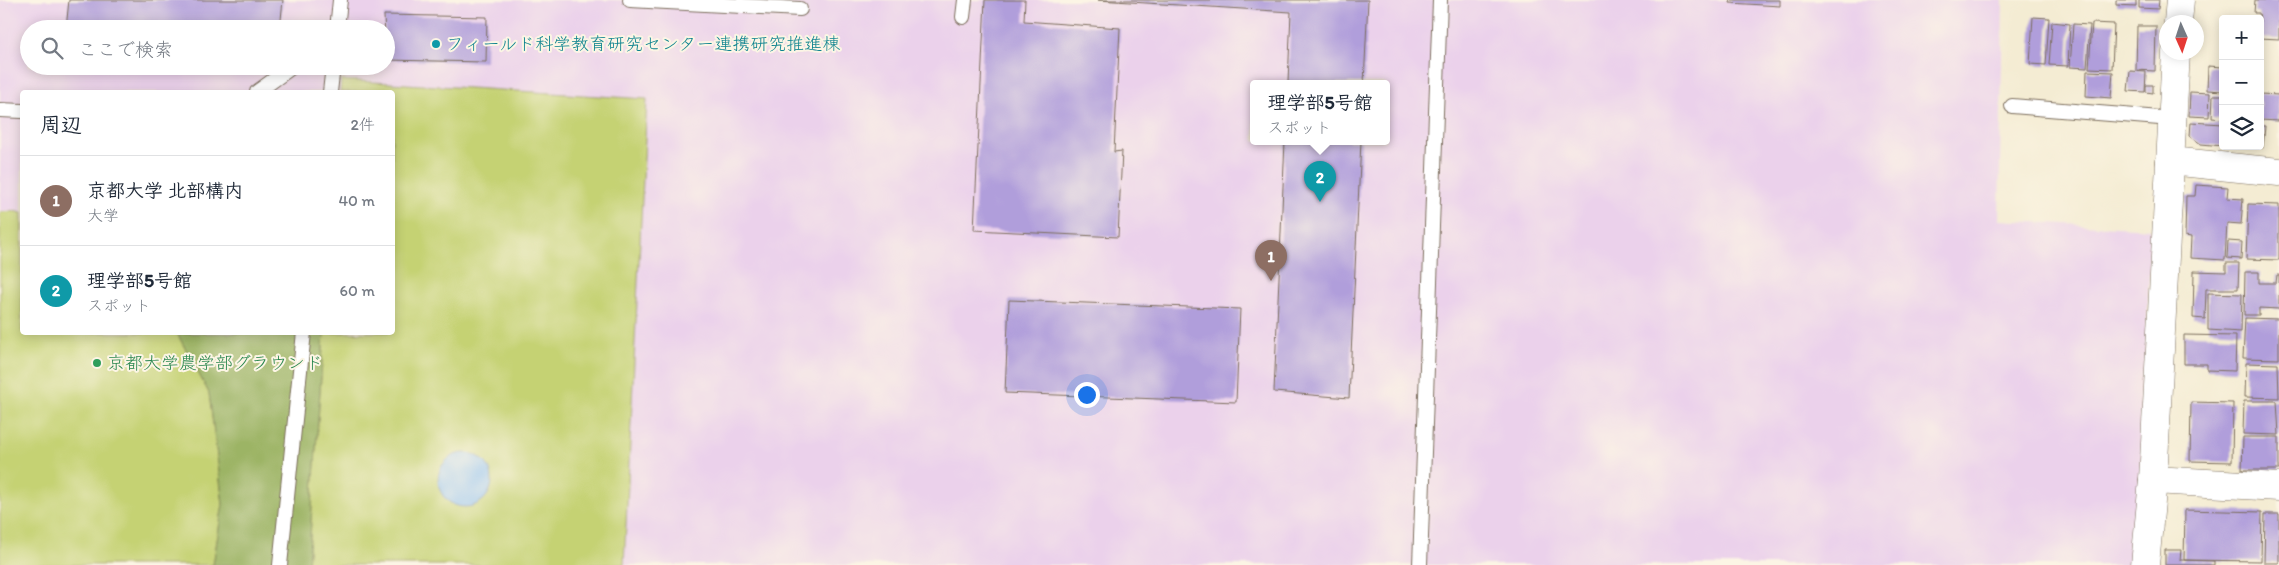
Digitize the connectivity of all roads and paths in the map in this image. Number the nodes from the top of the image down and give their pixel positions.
1 (340, 0) edge
2 (628, 0) edge
3 (964, 0) edge
4 (1440, 0) edge
5 (2180, 0) edge
6 (800, 9) dead end
7 (2179, 15) edge
8 (963, 17) dead end
9 (338, 20) edge
10 (2176, 60) edge
11 (281, 75) edge
12 (332, 75) edge
13 (260, 90) edge
14 (330, 90) edge
15 (2012, 106) dead end
16 (0, 110) edge
17 (20, 110) edge
18 (2172, 119) junction
19 (2170, 161) junction
20 (2279, 172) edge
21 (304, 335) edge
22 (2152, 480) junction
23 (2279, 486) edge
24 (280, 565) edge
25 (1420, 565) edge
26 (2144, 565) edge

1 - 9 lane
2 - 6 lane
3 - 8 lane
4 - 25 lane
5 - 7 street
10 - 18 street
11 - 13 lane
12 - 14 lane
15 - 18 lane
16 - 17 lane
18 - 19 street
19 - 20 street
19 - 22 street
21 - 24 lane
22 - 23 street
22 - 26 street

